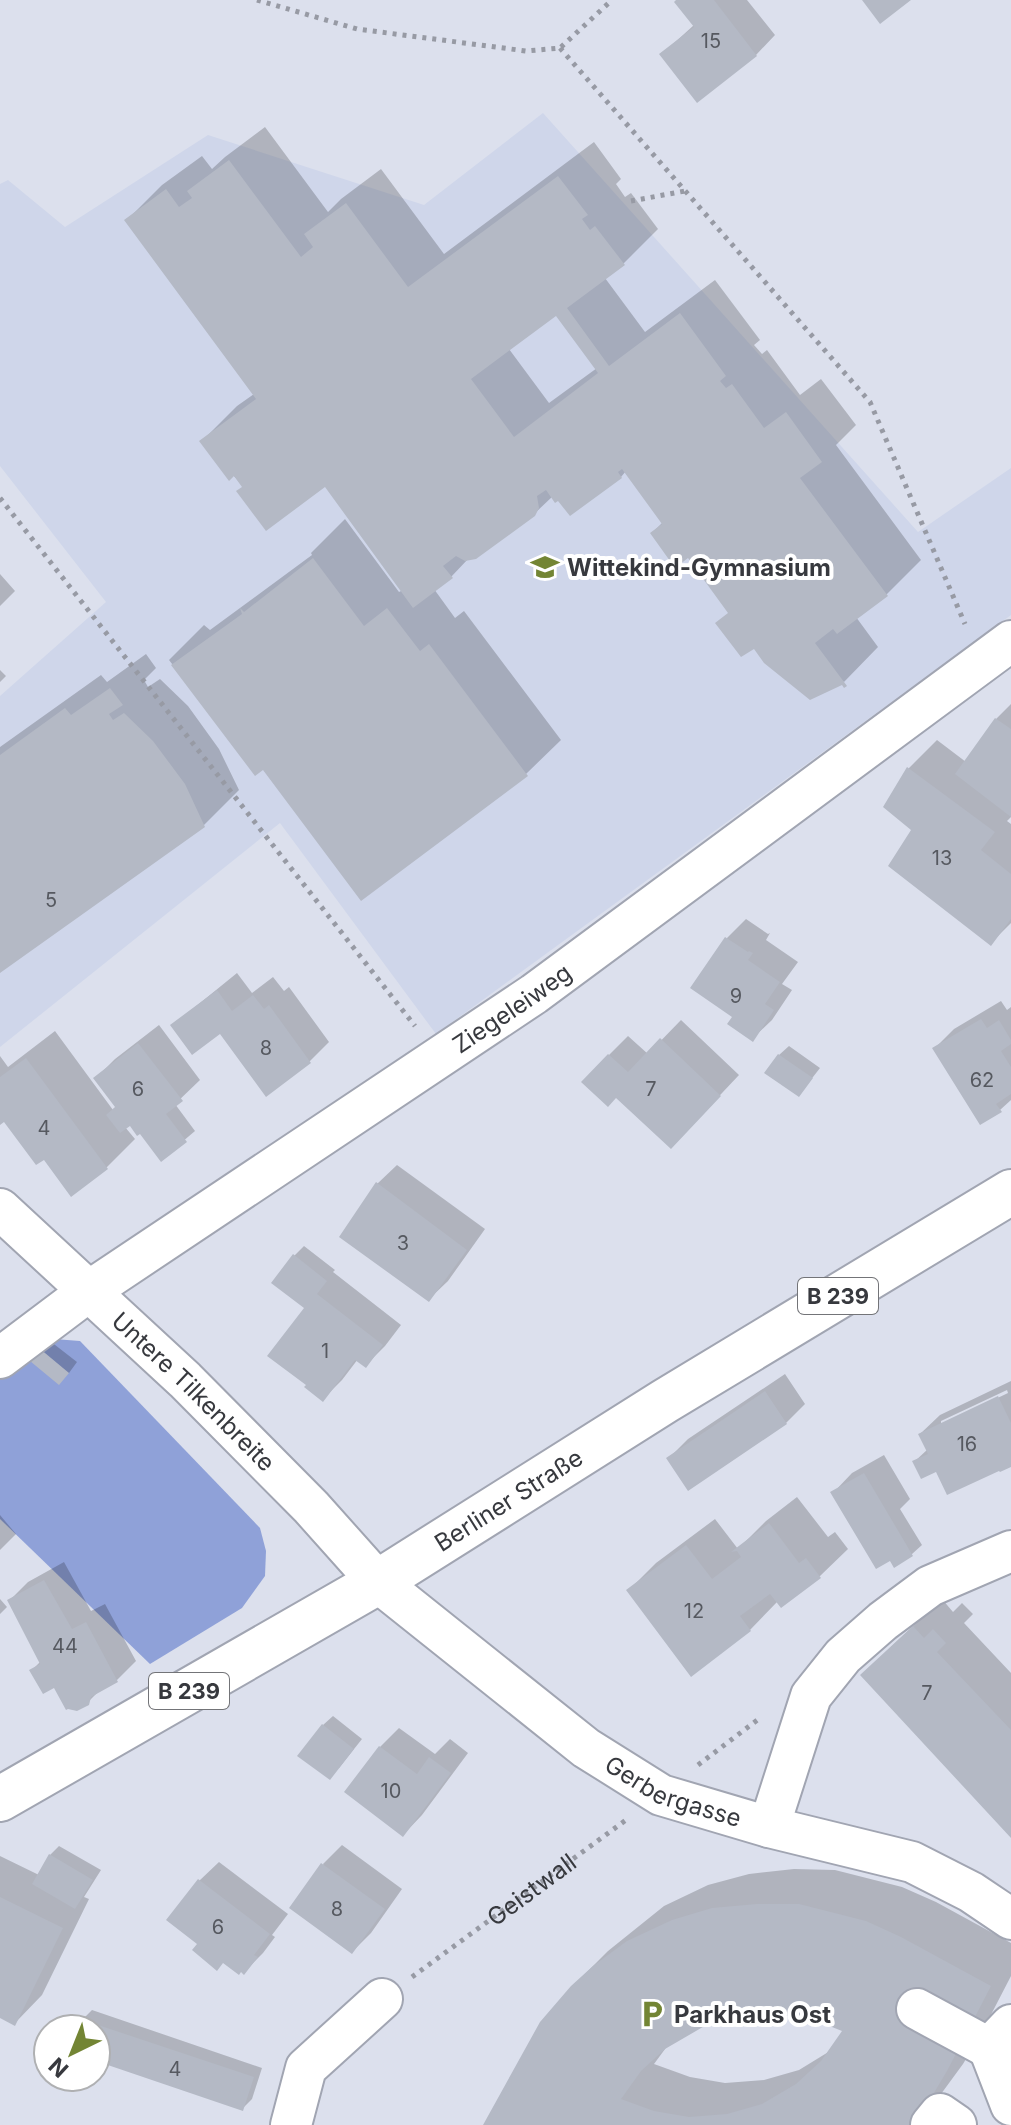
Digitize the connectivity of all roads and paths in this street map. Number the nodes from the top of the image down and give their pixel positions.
1 (257, 0) edge
2 (612, 0) edge
3 (560, 48) junction
4 (685, 191) junction
5 (631, 201) dead end
6 (0, 498) edge
7 (996, 651) edge
8 (440, 1059) junction
9 (1011, 1192) edge
10 (0, 1209) edge
11 (89, 1291) junction
12 (0, 1358) edge
13 (1011, 1551) edge
14 (378, 1582) junction
15 (811, 1696) junction
16 (661, 1795) junction
17 (0, 1799) edge
18 (769, 1827) junction
19 (1011, 1919) edge
20 (382, 1999) joint
21 (917, 2009) dead end
22 (1000, 2037) edge
23 (1011, 2105) edge
24 (291, 2125) edge

1 - 3 path
2 - 3 path
3 - 4 path
4 - 5 path
4 - 7 path
6 - 8 path
7 - 8 street, Ziegeleiweg
8 - 11 street, Ziegeleiweg
9 - 14 main road, Berliner Straße / B 239
10 - 11 street, Untere Tilkenbreite
11 - 12 street, Ziegeleiweg
11 - 14 street, Untere Tilkenbreite
13 - 15 street
14 - 16 street, Gerbergasse
14 - 17 main road, Berliner Straße / B 239
15 - 16 path, Geistwall
15 - 18 street
16 - 18 street, Gerbergasse
16 - 20 path, Geistwall
18 - 19 street, Gerbergasse
20 - 24 street
21 - 22 street
22 - 23 street

